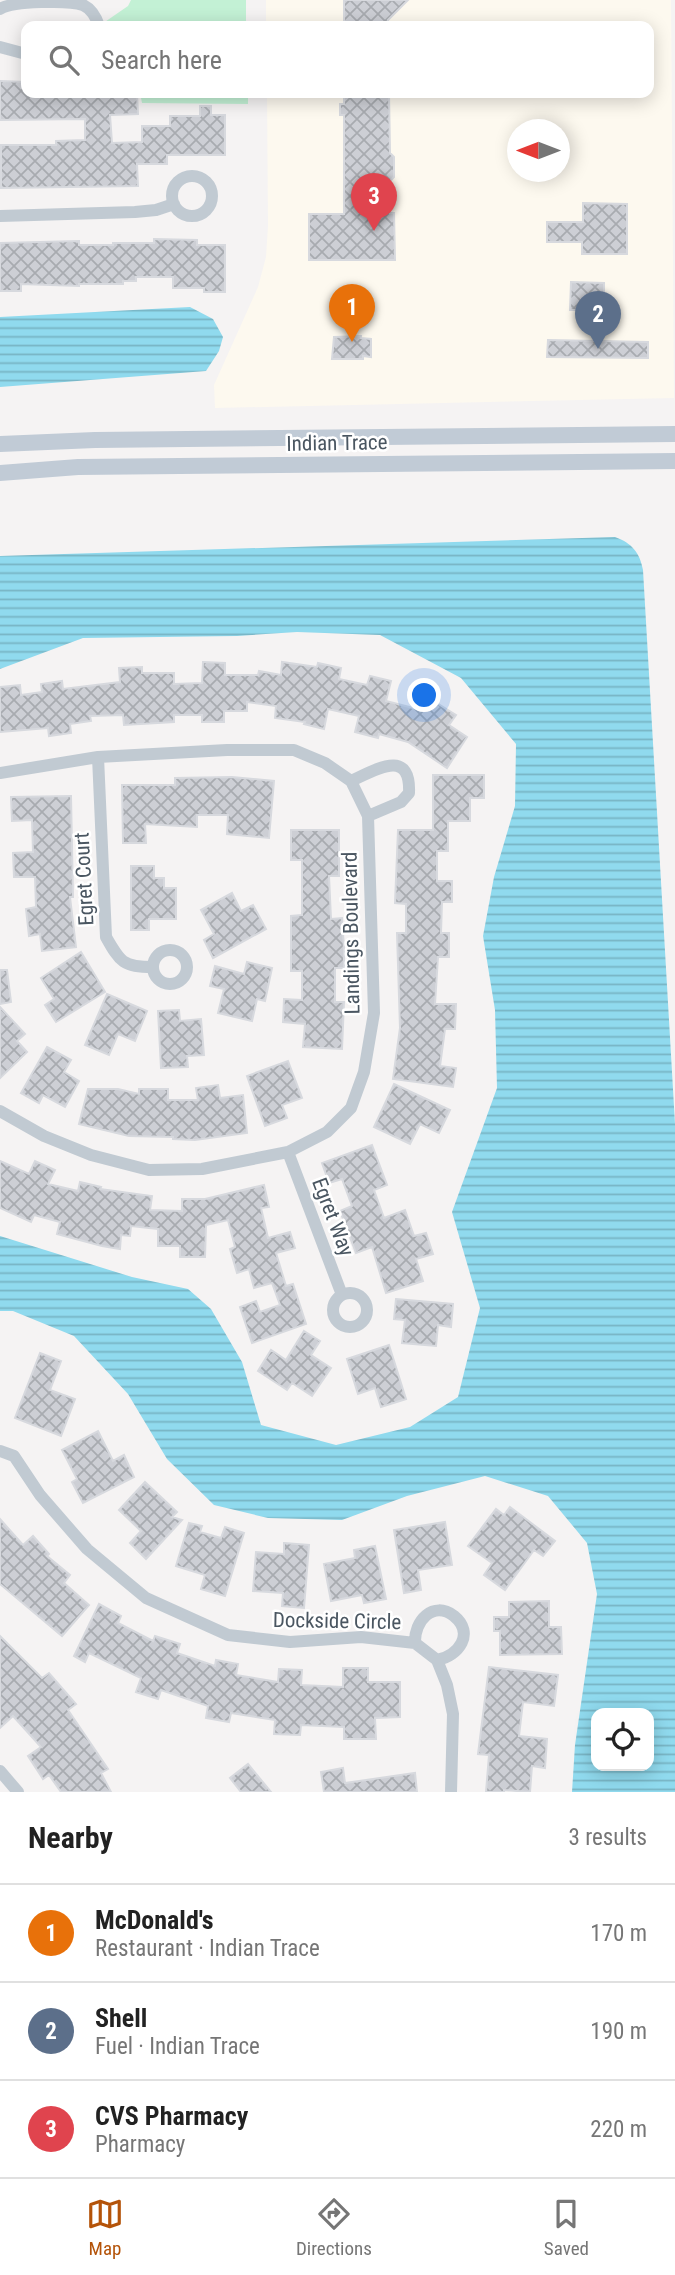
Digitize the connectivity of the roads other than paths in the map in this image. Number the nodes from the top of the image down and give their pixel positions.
1 (0, 9) edge
2 (96, 21) edge
3 (0, 47) edge
4 (21, 53) edge
5 (174, 204) dead end
6 (0, 216) edge
7 (675, 435) edge
8 (0, 444) edge
9 (675, 461) edge
10 (0, 473) edge
11 (98, 757) junction
12 (0, 773) edge
13 (351, 781) junction
14 (368, 816) junction
15 (153, 967) dead end
16 (0, 1111) edge
17 (288, 1152) junction
18 (342, 1295) dead end
19 (0, 1451) edge
20 (415, 1643) junction
21 (437, 1661) junction
22 (0, 1771) edge
23 (18, 1792) edge
24 (451, 1792) edge

1 - 2 street
3 - 4 street
5 - 6 street
7 - 8 main road, Indian Trace
9 - 10 main road, Indian Trace
11 - 12 street, Landings Boulevard
11 - 13 street, Landings Boulevard
11 - 15 street, Egret Court
13 - 14 street, Landings Boulevard
13 - 14 street
14 - 17 street, Landings Boulevard
16 - 17 street, Landings Boulevard
17 - 18 street, Egret Way
19 - 20 street, Dockside Circle
20 - 21 street, Dockside Circle
20 - 21 street
21 - 24 street
22 - 23 street

